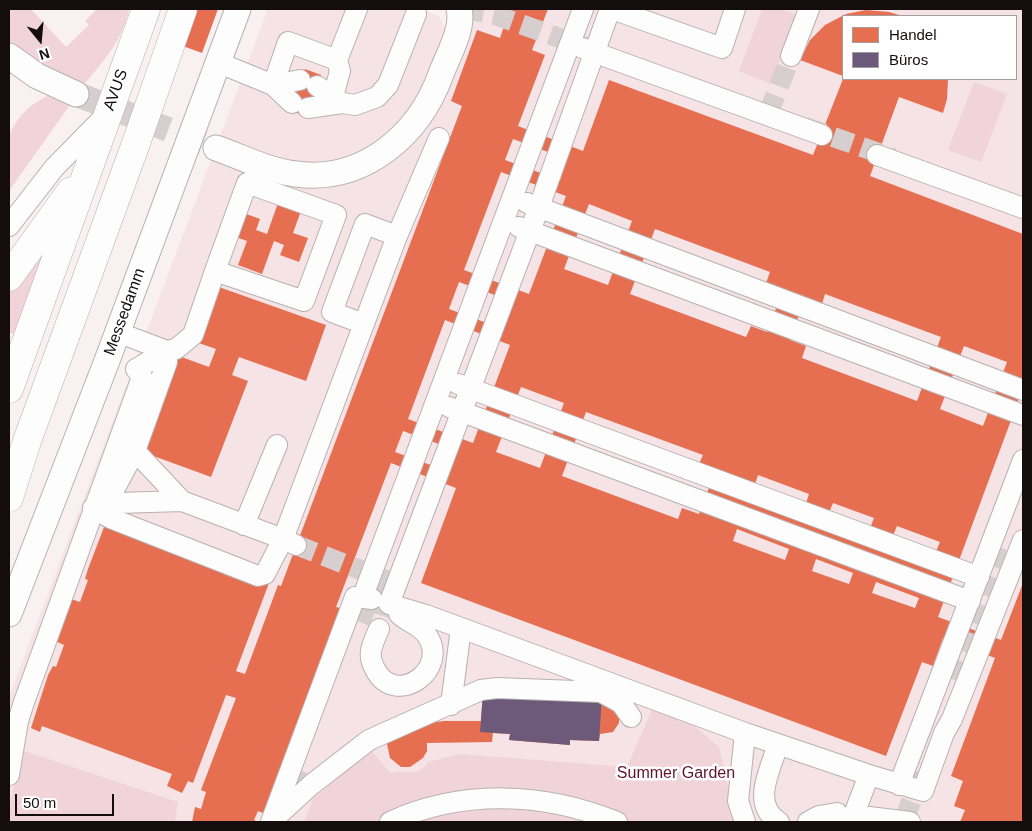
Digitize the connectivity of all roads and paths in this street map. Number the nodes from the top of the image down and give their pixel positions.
1 (146, 9) edge
2 (169, 9) edge
3 (183, 9) edge
4 (238, 9) edge
5 (357, 9) edge
6 (459, 9) edge
7 (583, 9) edge
8 (611, 9) edge
9 (734, 9) edge
10 (809, 9) edge
11 (416, 14) dead end
12 (570, 44) junction
13 (594, 52) junction
14 (9, 56) edge
15 (791, 56) tunnel mouth
16 (337, 60) junction
17 (217, 62) junction
18 (273, 85) junction
19 (76, 94) tunnel mouth
20 (338, 100) junction
21 (107, 115) junction
22 (822, 135) tunnel mouth
23 (439, 138) dead end
24 (216, 148) tunnel mouth
25 (878, 155) tunnel mouth
26 (86, 172) junction
27 (513, 198) junction
28 (539, 207) junction
29 (1023, 208) edge
30 (504, 222) junction
31 (9, 226) edge
32 (530, 232) junction
33 (397, 236) junction
34 (215, 271) junction
35 (9, 277) edge
36 (364, 324) junction
37 (117, 332) junction
38 (167, 350) junction
39 (108, 358) junction
40 (136, 369) junction
41 (445, 379) junction
42 (9, 389) edge
43 (470, 389) junction
44 (1023, 390) edge
45 (436, 403) junction
46 (462, 412) junction
47 (1023, 415) edge
48 (18, 441) edge
49 (277, 445) dead end
50 (135, 451) junction
51 (1023, 460) edge
52 (9, 473) edge
53 (9, 498) edge
54 (182, 501) junction
55 (93, 508) junction
56 (244, 525) junction
57 (1023, 540) edge
58 (289, 542) junction
59 (979, 577) junction
60 (363, 596) junction
61 (970, 601) junction
62 (389, 604) junction
63 (9, 614) edge
64 (360, 622) tunnel mouth
65 (461, 628) junction
66 (379, 629) tunnel mouth
67 (451, 704) junction
68 (631, 717) dead end
69 (952, 719) junction
70 (746, 733) junction
71 (778, 744) junction
72 (302, 771) tunnel mouth
73 (9, 775) edge
74 (869, 775) junction
75 (899, 785) junction
76 (936, 789) tunnel mouth
77 (852, 818) edge
78 (271, 822) edge
79 (390, 822) edge
80 (617, 822) edge
81 (745, 822) edge
82 (779, 822) edge
83 (808, 822) edge
84 (910, 822) edge

1 - 21 highway, AVUS
2 - 48 highway
3 - 48 highway
4 - 17 main road, Messedamm
5 - 16 lane
6 - 24 main road
7 - 12 lane
8 - 9 lane
8 - 13 lane
10 - 15 lane
11 - 20 lane
12 - 13 lane
12 - 27 lane
13 - 22 lane
13 - 28 lane
14 - 19 main road
16 - 18 lane
16 - 20 lane
17 - 18 lane
17 - 37 main road, Messedamm
18 - 20 lane
18 - 20 lane
21 - 26 highway, AVUS
21 - 31 lane
23 - 33 lane
25 - 29 lane
26 - 35 highway
26 - 42 highway
27 - 28 lane
27 - 30 lane
28 - 32 lane
28 - 44 lane
30 - 32 lane
30 - 41 lane
32 - 43 lane
32 - 47 lane
33 - 36 lane
33 - 36 lane
34 - 34 lane
34 - 38 lane
36 - 58 lane
37 - 38 lane
37 - 39 main road, Messedamm
38 - 40 lane
38 - 50 lane
39 - 40 lane
39 - 63 main road, Messedamm
40 - 55 lane
41 - 43 lane
41 - 45 lane
43 - 46 lane
43 - 59 lane
45 - 46 lane
45 - 60 lane
46 - 61 lane
46 - 62 lane
48 - 52 highway
48 - 53 highway
49 - 56 lane
50 - 54 lane
50 - 55 lane
51 - 59 lane
54 - 55 lane
54 - 56 lane
55 - 58 lane
55 - 73 lane
56 - 58 lane
57 - 69 lane
59 - 61 lane
60 - 62 lane
60 - 78 lane
61 - 75 lane
62 - 65 lane
62 - 66 lane
64 - 72 lane
65 - 67 lane
65 - 70 lane
67 - 68 lane
67 - 78 lane
69 - 75 lane
69 - 76 lane
70 - 71 lane
70 - 81 lane
71 - 74 lane
71 - 82 lane
74 - 75 lane
74 - 77 lane
77 - 83 lane
77 - 84 lane
79 - 80 lane

